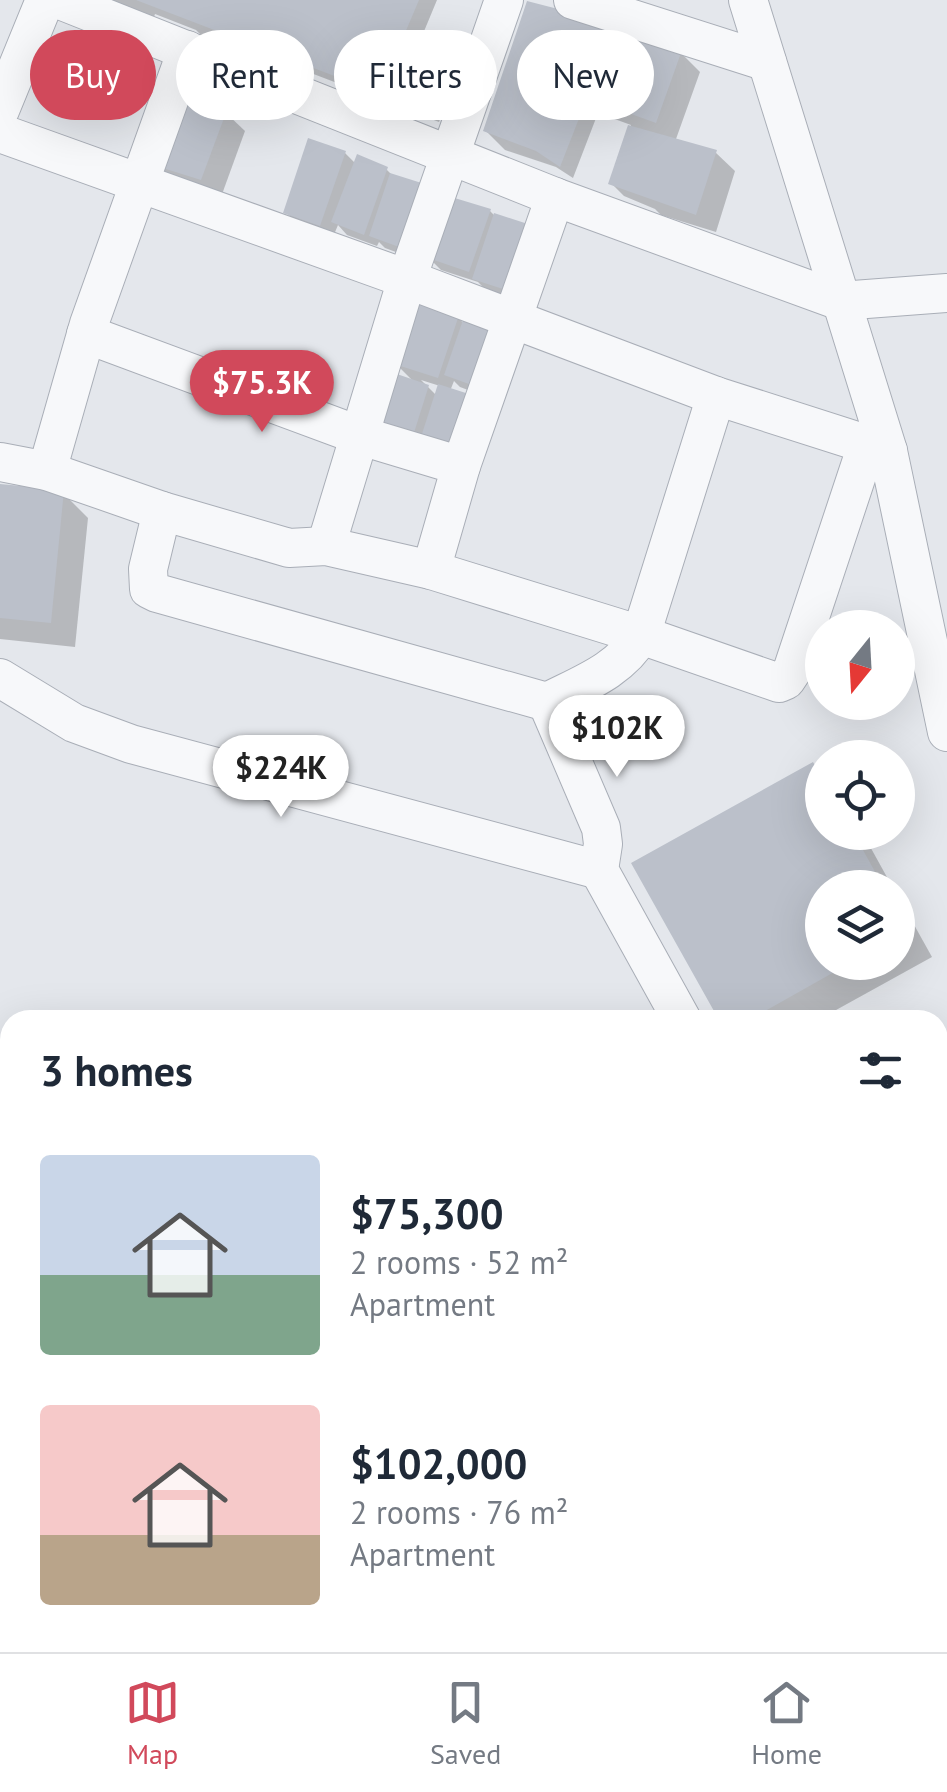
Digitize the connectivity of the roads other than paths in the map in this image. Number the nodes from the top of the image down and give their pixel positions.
1 (45, 0) edge
2 (60, 0) edge
3 (504, 0) edge
4 (574, 0) edge
5 (748, 0) edge
6 (176, 46) edge
7 (767, 62) junction
8 (176, 80) edge
9 (314, 101) edge
10 (0, 110) edge
11 (0, 133) edge
12 (448, 154) junction
13 (139, 182) junction
14 (554, 197) junction
15 (406, 278) junction
16 (947, 293) edge
17 (840, 301) junction
18 (512, 318) junction
19 (86, 334) junction
20 (716, 396) junction
21 (358, 435) junction
22 (878, 448) junction
23 (0, 462) edge
24 (461, 466) junction
25 (46, 471) junction
26 (162, 511) junction
27 (326, 546) junction
28 (431, 570) junction
29 (641, 635) junction
30 (0, 678) edge
31 (547, 702) junction
32 (947, 732) edge
33 (598, 870) junction
34 (676, 1010) edge

1 - 10 street
2 - 6 street
3 - 12 street
4 - 7 street
5 - 7 street
7 - 17 street
8 - 13 street
9 - 12 street
11 - 13 street
12 - 14 street
12 - 15 street
13 - 15 street
13 - 19 street
14 - 17 street
14 - 18 street
15 - 18 street
15 - 21 street
16 - 17 street
17 - 22 street
18 - 20 street
18 - 24 street
19 - 21 street
19 - 25 street
20 - 22 street
20 - 29 street
21 - 24 street
21 - 27 street
22 - 29 street
22 - 32 street
23 - 25 street
24 - 28 street
25 - 26 street
26 - 27 street
26 - 31 street
27 - 28 street
28 - 29 street
29 - 31 street
30 - 33 street
31 - 33 street
33 - 34 street

